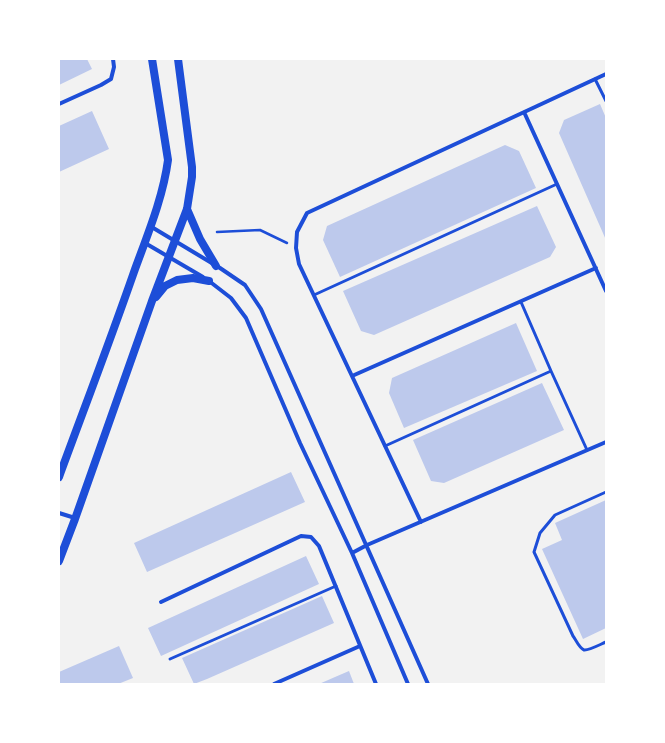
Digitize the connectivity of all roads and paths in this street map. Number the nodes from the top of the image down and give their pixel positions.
1 (113, 59) edge
2 (152, 59) edge
3 (178, 59) edge
4 (606, 74) edge
5 (595, 79) junction
6 (606, 101) edge
7 (59, 104) edge
8 (524, 112) junction
9 (557, 184) junction
10 (187, 209) junction
11 (150, 226) junction
12 (217, 232) dead end
13 (175, 240) junction
14 (144, 243) junction
15 (296, 248) junction
16 (169, 257) junction
17 (216, 266) junction
18 (596, 268) junction
19 (209, 281) junction
20 (606, 291) edge
21 (314, 295) junction
22 (152, 300) junction
23 (521, 302) junction
24 (551, 371) junction
25 (352, 376) junction
26 (606, 442) edge
27 (385, 446) junction
28 (587, 450) junction
29 (59, 478) edge
30 (606, 492) edge
31 (59, 514) edge
32 (75, 519) junction
33 (421, 522) junction
34 (367, 545) junction
35 (352, 553) junction
36 (59, 561) edge
37 (336, 586) junction
38 (161, 602) dead end
39 (606, 642) edge
40 (360, 646) junction
41 (170, 659) dead end
42 (274, 684) edge
43 (376, 684) edge
44 (408, 684) edge
45 (428, 684) edge

1 - 7 street
2 - 11 main road
3 - 10 main road
4 - 5 street
5 - 6 lane
5 - 8 street
8 - 9 street
8 - 15 street
9 - 18 street
9 - 21 lane
10 - 13 main road
10 - 17 main road
11 - 13 street
11 - 14 main road
12 - 15 path
13 - 16 main road
13 - 17 street
14 - 16 street
14 - 29 main road
15 - 21 street
16 - 19 street
16 - 22 main road
17 - 34 street
18 - 20 street
18 - 23 street
19 - 22 main road
19 - 35 street
21 - 25 street
22 - 32 main road
23 - 24 lane
23 - 25 street
24 - 27 lane
24 - 28 lane
25 - 27 street
26 - 28 street
27 - 33 street
28 - 33 street
30 - 39 lane
31 - 32 street
32 - 36 main road
33 - 34 street
34 - 35 street
34 - 45 street
35 - 44 street
37 - 38 street
37 - 40 street
37 - 41 lane
40 - 42 street
40 - 43 street

